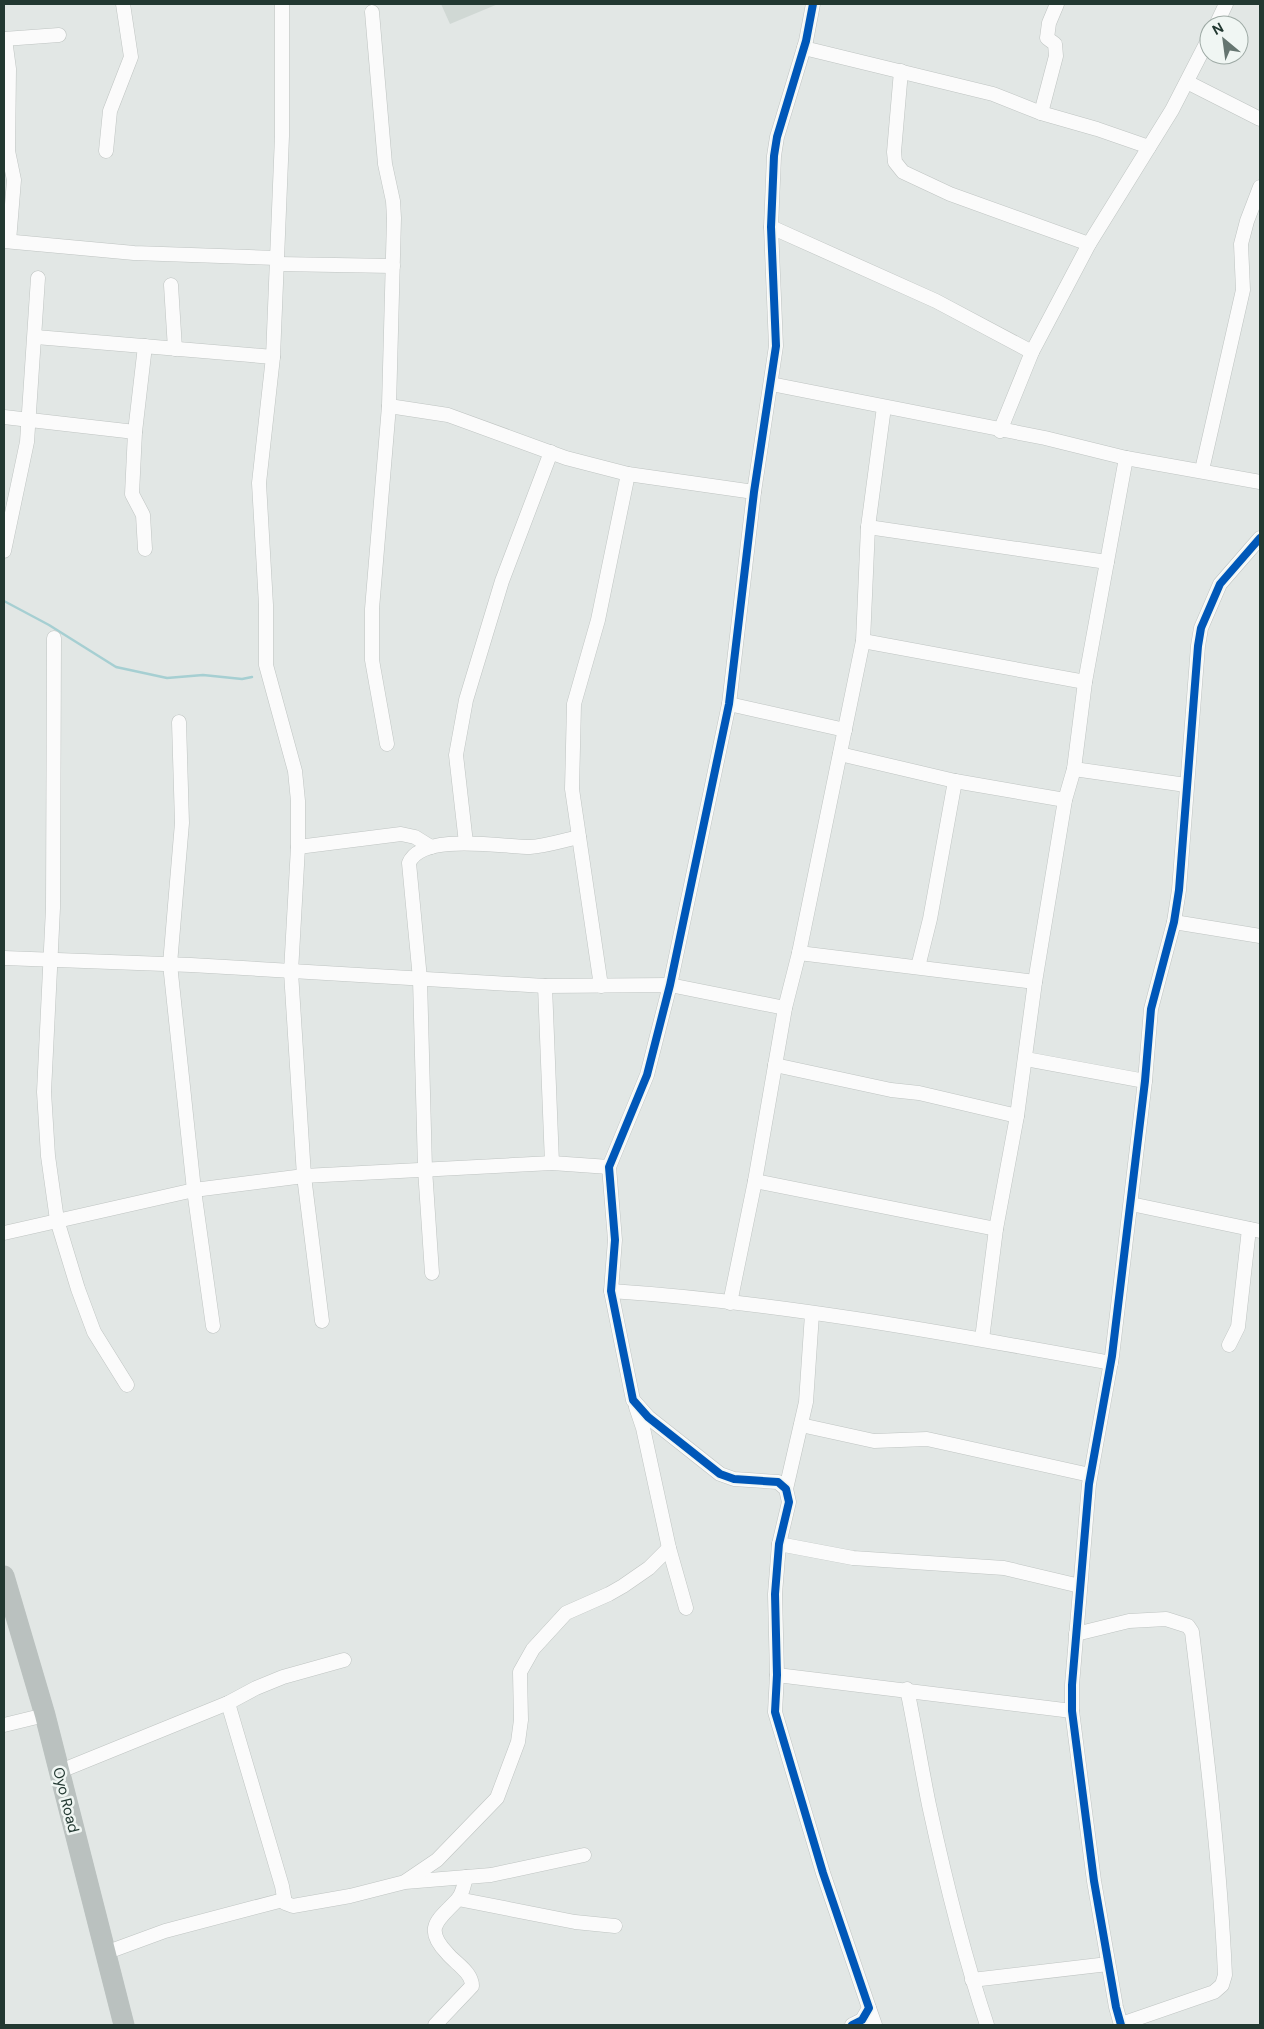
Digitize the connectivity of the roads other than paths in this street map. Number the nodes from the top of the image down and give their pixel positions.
1 (123, 4) edge
2 (282, 4) edge
3 (813, 4) edge
4 (1057, 4) edge
5 (372, 12) dead end
6 (59, 35) dead end
7 (4, 39) edge
8 (804, 48) junction
9 (1199, 58) edge
10 (901, 71) junction
11 (1187, 82) junction
12 (1041, 113) junction
13 (1260, 119) edge
14 (1149, 147) junction
15 (106, 151) dead end
16 (1260, 187) edge
17 (771, 227) junction
18 (7, 241) edge
19 (1089, 244) junction
20 (277, 261) junction
21 (393, 266) junction
22 (38, 278) dead end
23 (171, 285) dead end
24 (36, 337) junction
25 (145, 346) junction
26 (174, 349) junction
27 (1032, 352) junction
28 (273, 357) junction
29 (771, 384) junction
30 (389, 406) junction
31 (884, 407) junction
32 (4, 417) edge
33 (28, 420) junction
34 (1000, 431) junction
35 (134, 432) junction
36 (551, 452) junction
37 (1126, 458) junction
38 (1202, 470) junction
39 (628, 474) junction
40 (1260, 482) edge
41 (754, 492) junction
42 (868, 526) junction
43 (1260, 538) edge
44 (145, 549) dead end
45 (4, 551) edge
46 (1107, 562) junction
47 (54, 638) dead end
48 (863, 641) junction
49 (1085, 682) junction
50 (729, 704) junction
51 (179, 722) dead end
52 (845, 730) junction
53 (387, 744) dead end
54 (840, 754) junction
55 (1074, 769) junction
56 (955, 781) junction
57 (1186, 785) junction
58 (1065, 800) junction
59 (580, 837) junction
60 (466, 843) junction
61 (298, 846) junction
62 (431, 848) junction
63 (1174, 922) junction
64 (1260, 936) edge
65 (799, 953) junction
66 (4, 958) edge
67 (49, 960) junction
68 (170, 964) junction
69 (918, 967) junction
70 (291, 972) junction
71 (420, 979) junction
72 (1035, 982) junction
73 (670, 985) junction
74 (545, 986) junction
75 (601, 986) junction
76 (785, 1008) junction
77 (1026, 1059) junction
78 (775, 1065) junction
79 (1145, 1081) junction
80 (1017, 1116) junction
81 (552, 1163) junction
82 (609, 1167) junction
83 (425, 1169) junction
84 (304, 1176) junction
85 (755, 1182) junction
86 (194, 1190) junction
87 (1131, 1204) junction
88 (57, 1220) junction
89 (996, 1229) junction
90 (1255, 1230) edge
91 (4, 1233) edge
92 (432, 1273) dead end
93 (611, 1292) junction
94 (730, 1304) junction
95 (812, 1314) junction
96 (322, 1321) dead end
97 (213, 1326) dead end
98 (982, 1339) junction
99 (1229, 1345) dead end
100 (1111, 1363) junction
101 (126, 1386) dead end
102 (633, 1400) junction
103 (801, 1425) junction
104 (1090, 1474) junction
105 (786, 1490) junction
106 (779, 1544) junction
107 (669, 1548) junction
108 (4, 1576) edge
109 (1080, 1586) junction
110 (686, 1608) dead end
111 (1076, 1634) junction
112 (344, 1660) dead end
113 (777, 1675) junction
114 (907, 1689) junction
115 (228, 1703) junction
116 (1072, 1711) junction
117 (45, 1715) junction
118 (4, 1725) edge
119 (58, 1772) junction
120 (584, 1855) dead end
121 (466, 1877) junction
122 (405, 1882) junction
123 (458, 1899) junction
124 (283, 1900) junction
125 (616, 1926) dead end
126 (105, 1952) junction
127 (1108, 1964) junction
128 (972, 1980) junction
129 (869, 2008) junction
130 (124, 2025) edge
131 (435, 2025) edge
132 (852, 2025) edge
133 (874, 2025) edge
134 (987, 2025) edge
135 (1121, 2025) edge

1 - 15 street
2 - 20 street
3 - 8 street
4 - 12 street
5 - 21 street
6 - 7 street
7 - 18 street
8 - 10 street
8 - 17 street
9 - 11 street
10 - 12 street
10 - 19 street
11 - 13 street
11 - 14 street
12 - 14 street
14 - 19 street
16 - 38 street
17 - 27 street
17 - 29 street
18 - 20 street
19 - 27 street
20 - 21 street
20 - 28 street
21 - 30 street
22 - 24 street
23 - 26 street
24 - 25 street
24 - 33 street
25 - 26 street
25 - 35 street
26 - 28 street
27 - 34 street
28 - 61 street
29 - 31 street
29 - 41 street
30 - 36 street
30 - 53 street
31 - 34 street
31 - 42 street
32 - 33 street
33 - 35 street
33 - 45 street
34 - 37 street
35 - 44 street
36 - 39 street
36 - 60 street
37 - 38 street
37 - 46 street
38 - 40 street
39 - 41 street
39 - 59 street
41 - 50 street
42 - 46 street
42 - 48 street
43 - 57 street
46 - 49 street
47 - 67 street
48 - 49 street
48 - 52 street
49 - 55 street
50 - 52 street
50 - 73 street
51 - 68 street
52 - 54 street
54 - 56 street
54 - 65 street
55 - 57 street
55 - 58 street
56 - 58 street
56 - 69 street
57 - 63 street
58 - 72 street
59 - 60 street
59 - 75 street
60 - 62 street
61 - 62 street
61 - 70 street
62 - 71 street
63 - 64 street
63 - 79 street
65 - 69 street
65 - 76 street
66 - 67 street
67 - 68 street
67 - 88 street
68 - 70 street
68 - 86 street
69 - 72 street
70 - 71 street
70 - 84 street
71 - 74 street
71 - 83 street
72 - 77 street
73 - 75 street
73 - 76 street
73 - 82 street
74 - 75 street
74 - 81 street
76 - 78 street
77 - 79 street
77 - 80 street
78 - 80 street
78 - 85 street
79 - 87 street
80 - 89 street
81 - 82 street
81 - 83 street
82 - 93 street
83 - 84 street
83 - 92 street
84 - 86 street
84 - 96 street
85 - 89 street
85 - 94 street
86 - 88 street
86 - 97 street
87 - 90 street
87 - 100 street
88 - 91 street
88 - 101 street
89 - 98 street
90 - 99 street
93 - 94 street
93 - 102 street
94 - 95 street
95 - 98 street
95 - 103 street
98 - 100 street
100 - 104 street
102 - 105 street
102 - 107 street
103 - 104 street
103 - 105 street
104 - 109 street
105 - 106 street
106 - 109 street
106 - 113 street
107 - 110 street
107 - 122 street
108 - 117 highway, Oyo Road
109 - 111 street
111 - 116 street
111 - 135 street
112 - 115 street
113 - 114 street
113 - 129 street
114 - 116 street
114 - 128 street
115 - 119 street
115 - 124 street
116 - 127 street
117 - 118 street
117 - 119 highway, Oyo Road
119 - 126 highway, Oyo Road
120 - 121 street
121 - 122 street
121 - 123 street
122 - 124 street
123 - 125 street
123 - 131 street
124 - 126 street
126 - 130 highway, Oyo Road
127 - 128 street
127 - 135 street
128 - 134 street
129 - 132 street
129 - 133 street

